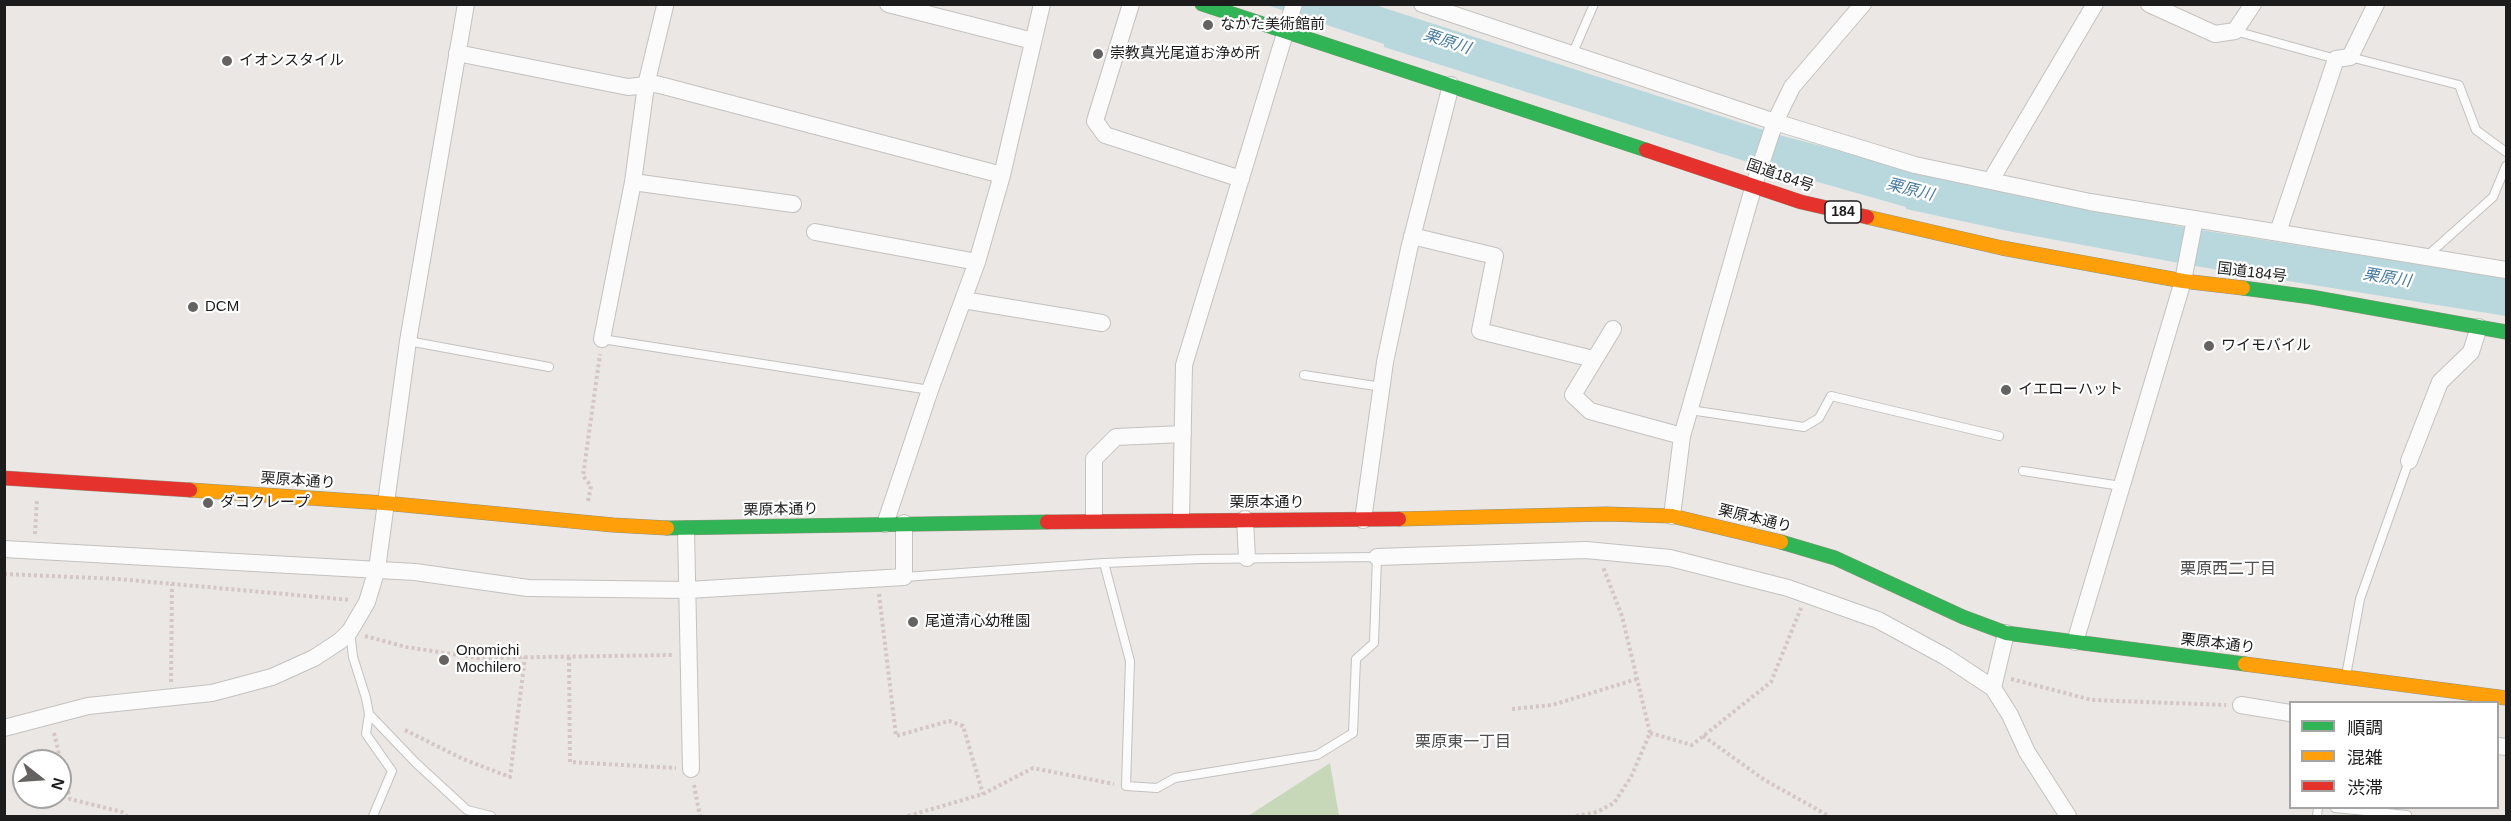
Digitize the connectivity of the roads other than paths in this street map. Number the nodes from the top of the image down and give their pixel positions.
1 (466, 4) edge
2 (888, 4) edge
3 (1042, 4) edge
4 (1131, 4) edge
5 (1202, 4) edge
6 (1422, 4) edge
7 (1594, 4) edge
8 (1863, 4) edge
9 (2095, 4) edge
10 (2149, 4) edge
11 (2253, 4) edge
12 (2376, 4) edge
13 (661, 5) edge
14 (1293, 9) edge
15 (2235, 31) junction
16 (1286, 32) junction
17 (1033, 41) junction
18 (457, 53) junction
19 (1572, 55) junction
20 (2343, 58) junction
21 (646, 85) junction
22 (1451, 85) junction
23 (1773, 128) junction
24 (2506, 152) edge
25 (2506, 166) edge
26 (1002, 175) junction
27 (1241, 179) junction
28 (1991, 180) junction
29 (633, 182) junction
30 (1754, 185) junction
31 (793, 204) dead end
32 (2195, 223) junction
33 (815, 232) dead end
34 (2278, 232) junction
35 (1412, 236) junction
36 (2426, 258) junction
37 (977, 262) junction
38 (2506, 270) edge
39 (2183, 281) junction
40 (963, 300) junction
41 (1102, 323) dead end
42 (2479, 327) junction
43 (1613, 329) dead end
44 (2506, 332) edge
45 (602, 339) joint
46 (408, 341) junction
47 (1593, 359) junction
48 (549, 368) dead end
49 (1304, 375) dead end
50 (1382, 387) junction
51 (930, 390) junction
52 (1690, 410) junction
53 (1183, 434) junction
54 (1682, 436) junction
55 (1999, 436) dead end
56 (2409, 461) joint
57 (2023, 471) dead end
58 (4, 478) edge
59 (2121, 486) junction
60 (384, 503) junction
61 (1672, 516) junction
62 (1181, 519) junction
63 (1245, 519) junction
64 (1094, 520) junction
65 (1363, 520) junction
66 (904, 523) junction
67 (885, 524) junction
68 (686, 529) junction
69 (4, 549) edge
70 (1377, 557) junction
71 (1247, 558) junction
72 (1104, 563) junction
73 (377, 569) junction
74 (904, 577) junction
75 (688, 590) junction
76 (350, 631) junction
77 (2006, 633) junction
78 (2075, 642) junction
79 (2346, 677) junction
80 (1995, 682) junction
81 (2506, 698) edge
82 (2241, 705) road end
83 (2289, 713) edge
84 (369, 714) junction
85 (4, 728) edge
86 (691, 768) road end
87 (2353, 809) edge
88 (2407, 815) edge
89 (373, 816) edge
90 (491, 816) edge
91 (2068, 816) edge

1 - 18 street
2 - 17 street
3 - 17 street
4 - 27 street
5 - 16 main road, 国道184号 / 184
6 - 19 street
7 - 19 lane
8 - 23 street
9 - 28 street
10 - 15 street
11 - 15 street
12 - 20 street
13 - 21 street
14 - 16 street
15 - 20 lane
16 - 22 main road, 国道184号 / 184
16 - 27 street
17 - 26 street
18 - 21 street
18 - 46 street
19 - 23 street
20 - 24 lane
20 - 34 street
21 - 26 street
21 - 29 street
22 - 30 main road, 国道184号 / 184
22 - 35 street
23 - 28 street
23 - 30 street
25 - 36 lane
26 - 37 street
27 - 53 street
28 - 32 street
29 - 31 street
29 - 45 street
30 - 39 main road, 国道184号 / 184
30 - 52 street
32 - 34 street
32 - 39 street
33 - 37 street
34 - 36 street
35 - 47 street
35 - 50 street
36 - 38 street
37 - 40 street
39 - 42 main road, 国道184号 / 184
39 - 59 street
40 - 41 street
40 - 51 street
42 - 44 main road, 国道184号 / 184
42 - 56 street
43 - 47 street
45 - 51 lane
46 - 48 lane
46 - 60 street
47 - 54 street
49 - 50 lane
50 - 65 street
51 - 67 street
52 - 54 street
52 - 55 lane
53 - 62 street
53 - 64 street
54 - 61 street
56 - 79 lane
57 - 59 lane
58 - 60 main road, 栗原本通り
59 - 78 street
60 - 68 main road, 栗原本通り
60 - 73 street
61 - 65 main road, 栗原本通り
61 - 77 main road, 栗原本通り
62 - 63 main road, 栗原本通り
62 - 64 main road, 栗原本通り
63 - 65 main road, 栗原本通り
63 - 71 street
64 - 66 main road, 栗原本通り
66 - 67 main road, 栗原本通り
66 - 74 street
67 - 68 main road, 栗原本通り
68 - 75 street
69 - 73 street
70 - 71 lane
70 - 72 lane
70 - 80 street
71 - 72 lane
72 - 74 lane
73 - 75 street
73 - 76 street
74 - 75 street
75 - 86 street
76 - 84 lane
76 - 85 street
77 - 78 main road, 栗原本通り
77 - 80 street
78 - 79 main road, 栗原本通り
79 - 81 main road, 栗原本通り
80 - 91 street
82 - 83 street
84 - 89 lane
84 - 90 lane
87 - 88 lane

